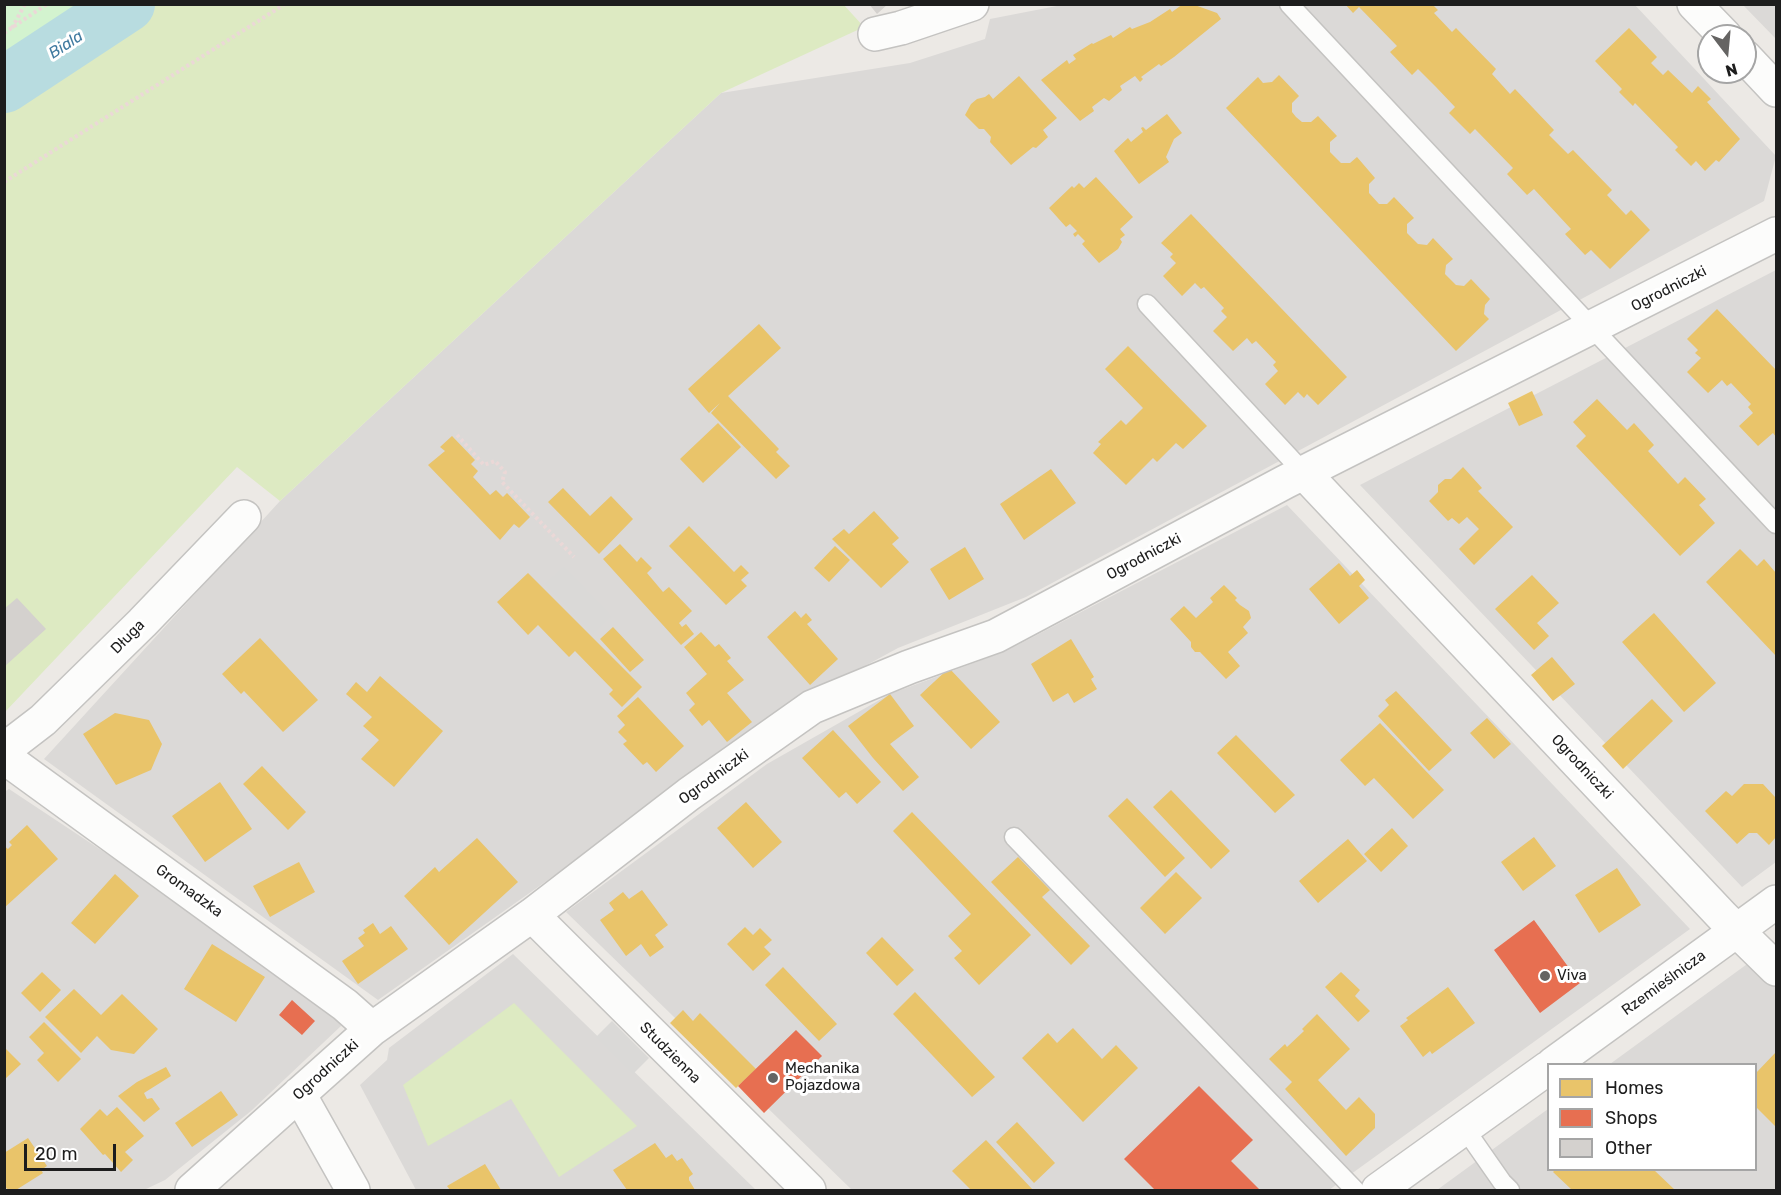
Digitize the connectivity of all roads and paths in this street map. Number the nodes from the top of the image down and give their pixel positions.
1 (25, 4) edge
2 (47, 4) edge
3 (285, 4) edge
4 (972, 4) edge
5 (1289, 4) edge
6 (1694, 4) edge
7 (1713, 24) edge
8 (11, 29) junction
9 (4, 33) edge
10 (875, 34) dead end
11 (1757, 70) edge
12 (1776, 90) edge
13 (4, 182) edge
14 (1776, 234) edge
15 (1147, 304) dead end
16 (1593, 328) junction
17 (457, 435) dead end
18 (1304, 472) junction
19 (244, 517) dead end
20 (1776, 524) edge
21 (574, 557) dead end
22 (4, 750) edge
23 (4, 757) edge
24 (1014, 837) dead end
25 (1776, 902) edge
26 (532, 915) junction
27 (1737, 930) junction
28 (1776, 969) edge
29 (372, 1029) junction
30 (1556, 1063) edge
31 (1547, 1069) edge
32 (299, 1094) junction
33 (1465, 1129) junction
34 (192, 1191) edge
35 (353, 1191) edge
36 (809, 1191) edge
37 (1354, 1191) edge
38 (1378, 1191) edge
39 (1510, 1191) edge

1 - 8 path
2 - 8 path
3 - 13 path
4 - 10 street
5 - 16 lane
6 - 7 street
8 - 9 path
11 - 12 street
14 - 16 street, Ogrodniczki
15 - 18 lane
16 - 18 street, Ogrodniczki
16 - 20 lane
17 - 21 path
18 - 26 street, Ogrodniczki
18 - 27 street, Ogrodniczki
19 - 22 street, Długa
23 - 29 street, Gromadzka
24 - 37 lane
25 - 27 street, Rzemieślnicza
26 - 29 street, Ogrodniczki
26 - 36 street, Studzienna
27 - 28 street, Ogrodniczki
27 - 30 street, Rzemieślnicza
29 - 32 street, Ogrodniczki
31 - 33 street
32 - 34 street, Ogrodniczki
32 - 35 street
33 - 38 street
33 - 39 lane

